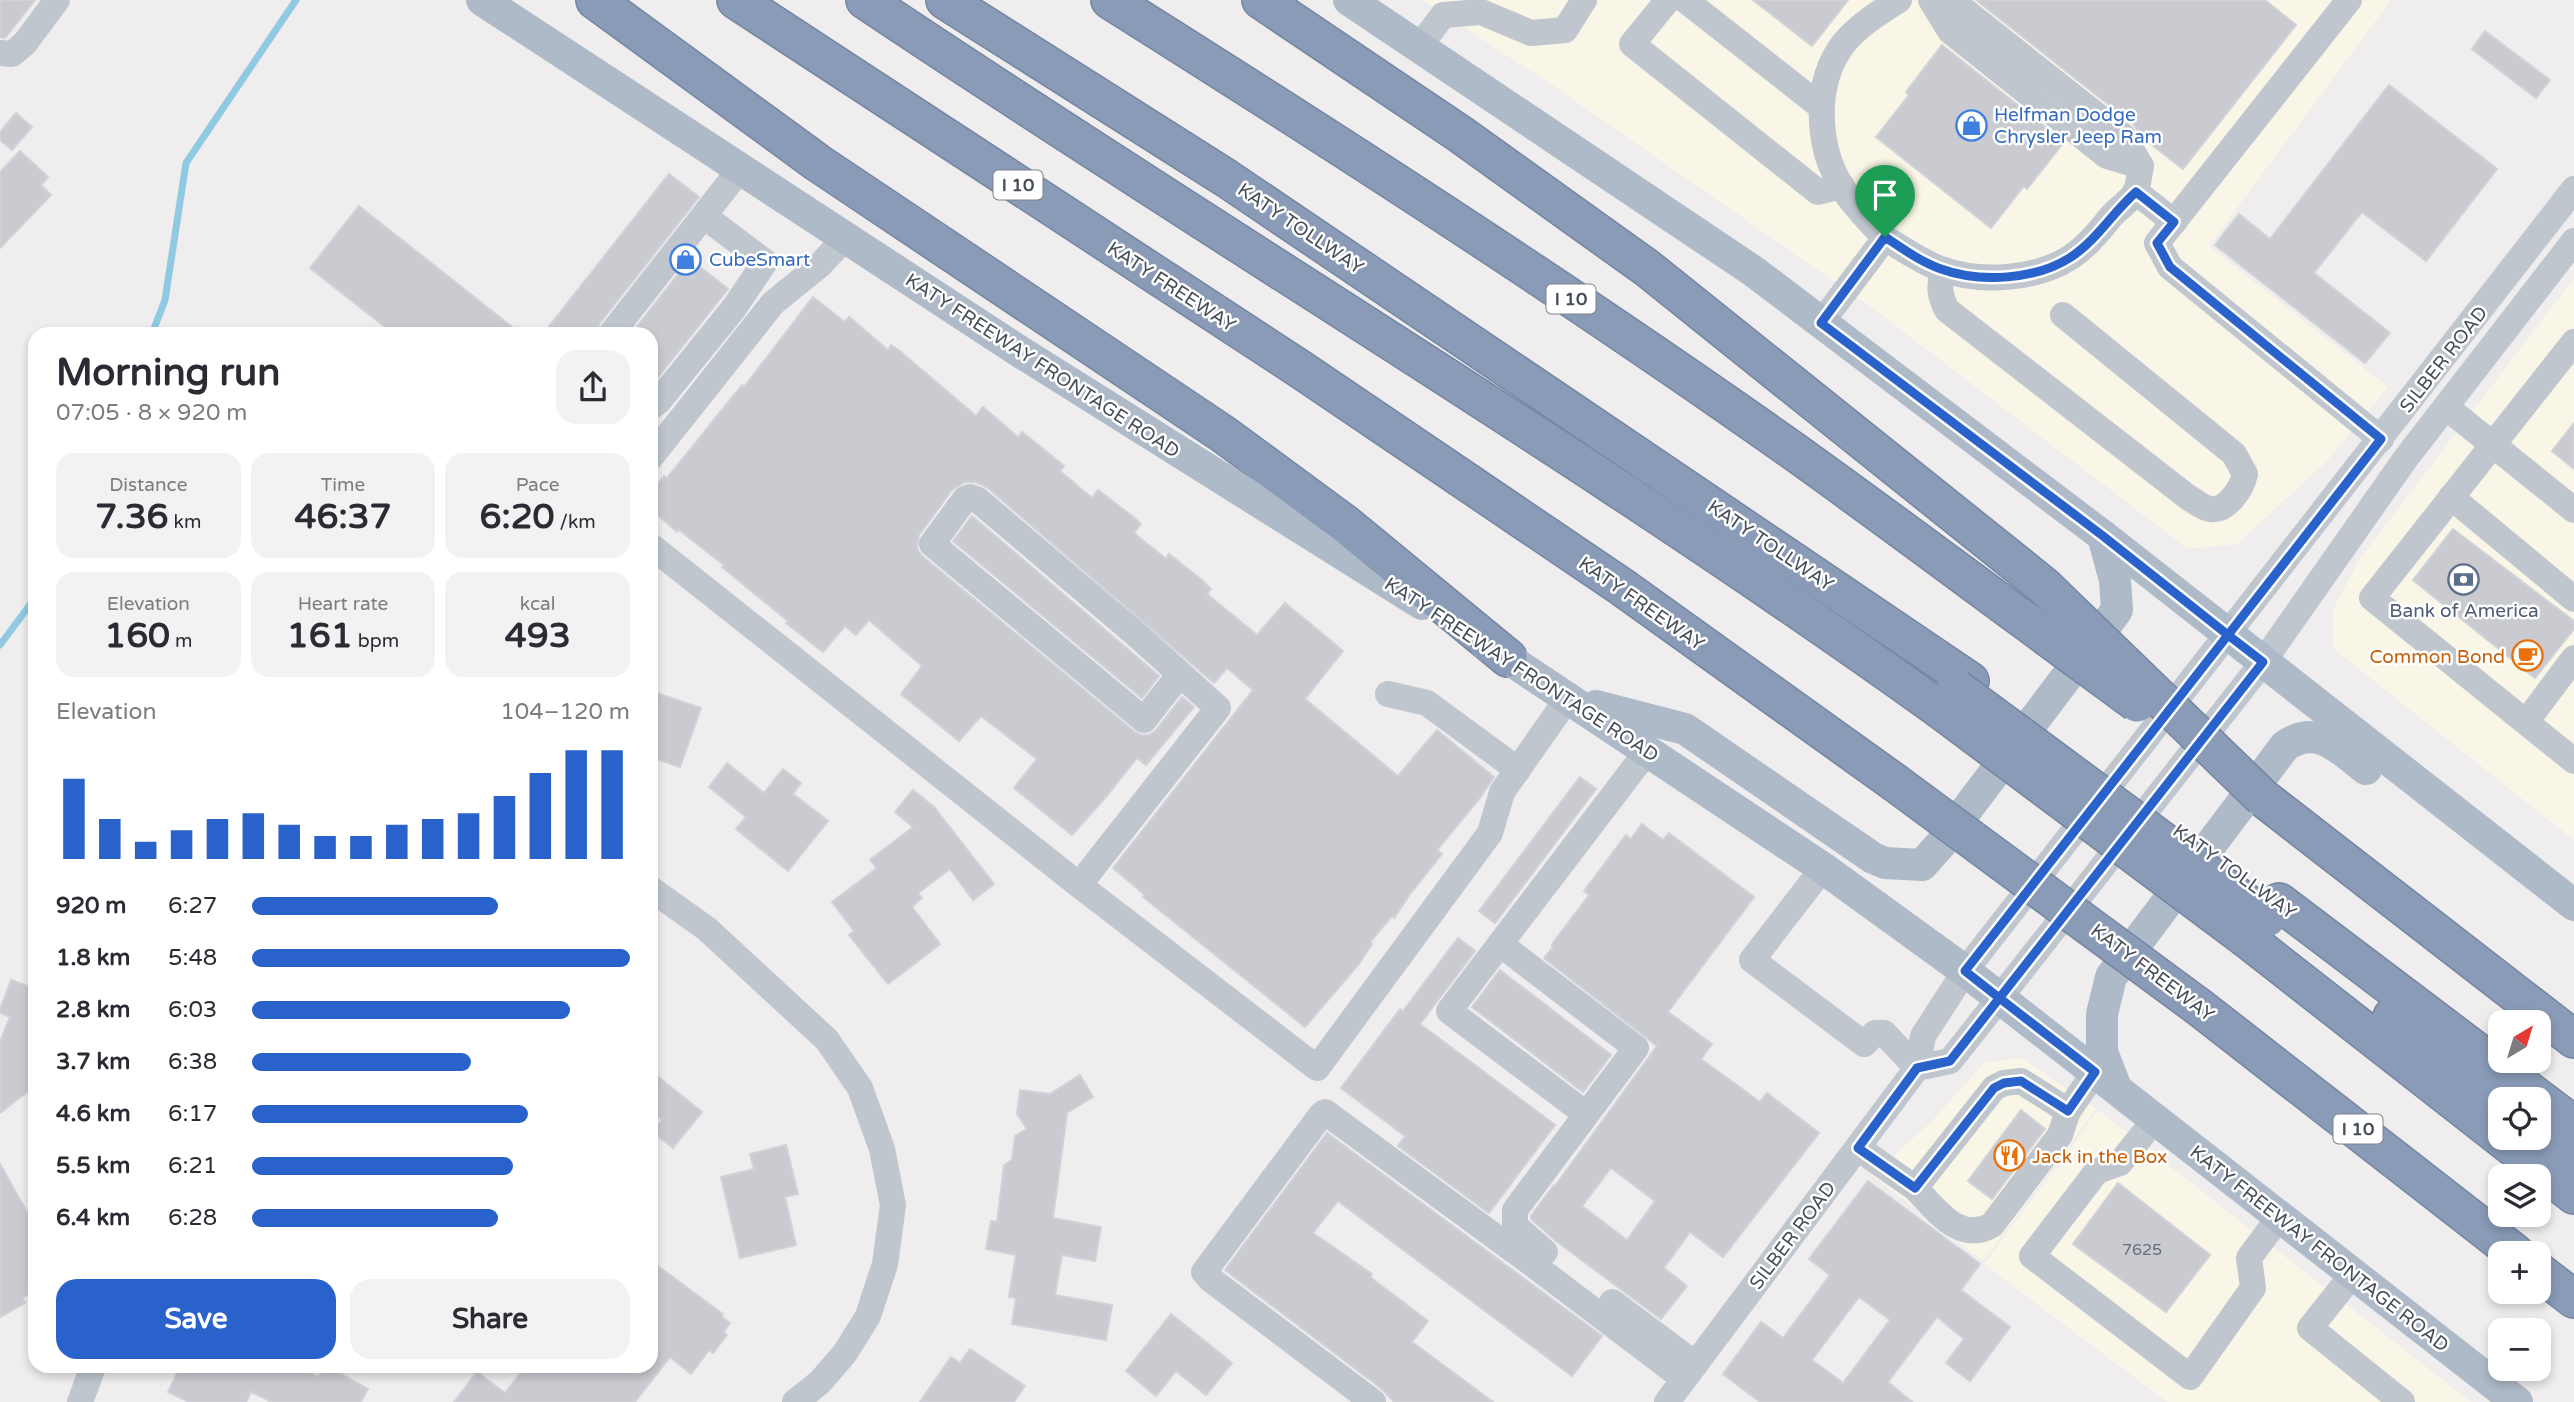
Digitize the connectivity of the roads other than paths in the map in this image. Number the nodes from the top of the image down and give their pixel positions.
1 (57, 0) edge
2 (482, 0) edge
3 (595, 0) edge
4 (736, 0) edge
5 (865, 0) edge
6 (945, 0) edge
7 (1110, 0) edge
8 (1261, 0) edge
9 (1349, 0) edge
10 (1584, 0) edge
11 (1668, 0) edge
12 (1685, 0) edge
13 (1899, 0) edge
14 (1931, 0) edge
15 (1946, 0) edge
16 (2349, 0) edge
17 (1419, 47) junction
18 (0, 53) edge
19 (1820, 106) junction
20 (2141, 166) junction
21 (741, 168) junction
22 (1842, 186) junction
23 (2574, 189) edge
24 (2136, 192) junction
25 (704, 216) junction
26 (2174, 222) junction
27 (846, 237) junction
28 (1885, 237) junction
29 (2574, 241) edge
30 (1943, 270) junction
31 (2063, 315) dead end
32 (1821, 323) junction
33 (617, 327) edge
34 (2574, 342) edge
35 (658, 402) edge
36 (2446, 407) junction
37 (2381, 439) junction
38 (2492, 444) junction
39 (658, 448) edge
40 (2451, 497) junction
41 (2574, 510) edge
42 (2103, 536) junction
43 (658, 552) edge
44 (2574, 599) edge
45 (2228, 635) junction
46 (1508, 658) junction
47 (2574, 658) edge
48 (2263, 662) junction
49 (1180, 674) junction
50 (1955, 692) junction
51 (1388, 694) dead end
52 (1568, 698) junction
53 (2526, 722) junction
54 (1648, 750) junction
55 (2574, 761) edge
56 (1518, 769) junction
57 (2263, 798) junction
58 (1823, 868) junction
59 (1079, 885) junction
60 (658, 894) edge
61 (2574, 905) edge
62 (2574, 919) edge
63 (2264, 920) junction
64 (1500, 944) junction
65 (1965, 971) junction
66 (2000, 998) junction
67 (2574, 1039) edge
68 (1917, 1068) junction
69 (2105, 1080) junction
70 (2488, 1093) edge
71 (2068, 1111) junction
72 (1586, 1114) junction
73 (2156, 1118) junction
74 (2574, 1125) edge
75 (2551, 1143) edge
76 (1858, 1148) junction
77 (2574, 1161) edge
78 (1915, 1188) junction
79 (2574, 1195) edge
80 (2280, 1216) junction
81 (2500, 1241) edge
82 (2353, 1274) junction
83 (2551, 1281) edge
84 (2574, 1299) edge
85 (1690, 1372) junction
86 (91, 1373) edge
87 (80, 1402) edge
88 (795, 1402) edge
89 (1373, 1402) edge
90 (1667, 1402) edge
91 (2402, 1402) edge
92 (2517, 1402) edge

1 - 18 street
2 - 21 main road, KATY FREEWAY FRONTAGE ROAD
3 - 46 highway
4 - 81 highway, KATY FREEWAY / I 10, bridge
5 - 50 highway
6 - 50 highway, KATY TOLLWAY
7 - 57 highway, I 10, bridge
8 - 57 highway, bridge
9 - 17 main road
10 - 17 street
11 - 22 street
12 - 19 street
13 - 19 street
14 - 20 street
15 - 20 street
16 - 26 street
17 - 32 main road
19 - 22 street
20 - 24 street
21 - 25 street
21 - 27 main road, KATY FREEWAY FRONTAGE ROAD
22 - 28 street
23 - 37 street, SILBER ROAD
24 - 26 street
24 - 30 street
25 - 33 street
25 - 35 street
26 - 37 street
27 - 39 street
27 - 46 main road, KATY FREEWAY FRONTAGE ROAD
28 - 30 street
28 - 32 street
29 - 36 street, SILBER ROAD
30 - 31 street
32 - 42 main road
34 - 38 street
36 - 38 street
36 - 48 street, SILBER ROAD
37 - 45 street, SILBER ROAD
38 - 40 street
38 - 41 street
40 - 44 street
40 - 53 street
42 - 45 main road
42 - 52 main road
43 - 59 street
45 - 48 main road
45 - 65 street, SILBER ROAD
46 - 52 main road, KATY FREEWAY FRONTAGE ROAD
47 - 53 street
48 - 61 main road
48 - 66 street, SILBER ROAD
49 - 49 street
49 - 59 street
50 - 63 highway, bridge
50 - 63 highway, KATY TOLLWAY
51 - 56 street
52 - 54 main road, KATY FREEWAY FRONTAGE ROAD
52 - 56 street
53 - 55 street
54 - 58 main road, KATY FREEWAY FRONTAGE ROAD
54 - 64 street
56 - 59 street
57 - 67 highway, I 10
58 - 65 main road, KATY FREEWAY FRONTAGE ROAD
58 - 68 street
60 - 88 street
62 - 69 main road
63 - 70 highway
63 - 74 highway, KATY TOLLWAY
63 - 79 highway
64 - 72 street
64 - 72 street
65 - 66 main road, KATY FREEWAY FRONTAGE ROAD
65 - 68 street, SILBER ROAD
66 - 68 street, SILBER ROAD
66 - 69 main road, KATY FREEWAY FRONTAGE ROAD
68 - 76 street, SILBER ROAD
69 - 71 street
69 - 73 main road, KATY FREEWAY FRONTAGE ROAD
71 - 78 street
71 - 78 street
72 - 85 street
73 - 80 main road, KATY FREEWAY FRONTAGE ROAD
73 - 80 street
75 - 77 highway
76 - 78 street
76 - 85 street, SILBER ROAD
80 - 82 main road, KATY FREEWAY FRONTAGE ROAD
82 - 91 street
82 - 92 main road, KATY FREEWAY FRONTAGE ROAD
83 - 84 highway
85 - 89 street
85 - 90 street, SILBER ROAD
86 - 87 street

